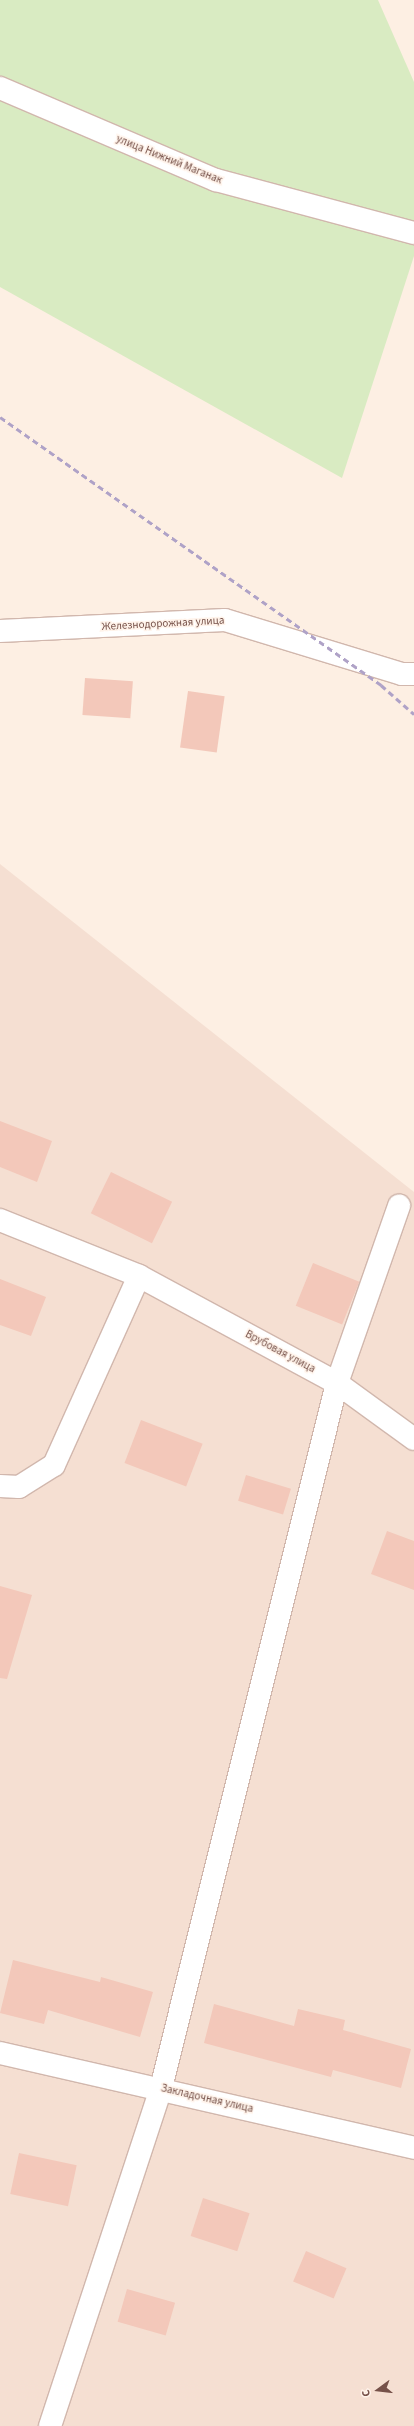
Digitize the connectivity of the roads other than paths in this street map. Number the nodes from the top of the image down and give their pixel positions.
1 (0, 88) edge
2 (414, 233) edge
3 (0, 631) edge
4 (414, 674) edge
5 (399, 1206) dead end
6 (0, 1220) edge
7 (139, 1276) junction
8 (337, 1383) junction
9 (414, 1439) edge
10 (0, 1486) edge
11 (0, 2053) edge
12 (161, 2088) junction
13 (414, 2148) edge
14 (50, 2426) edge

1 - 2 street, улица Нижний Маганак
3 - 4 street, Железнодорожная улица
5 - 8 street
6 - 7 street, Врубовая улица
7 - 8 street, Врубовая улица
7 - 10 street
8 - 9 street, Врубовая улица
8 - 12 street
11 - 12 street, Закладочная улица
12 - 13 street, Закладочная улица
12 - 14 street

